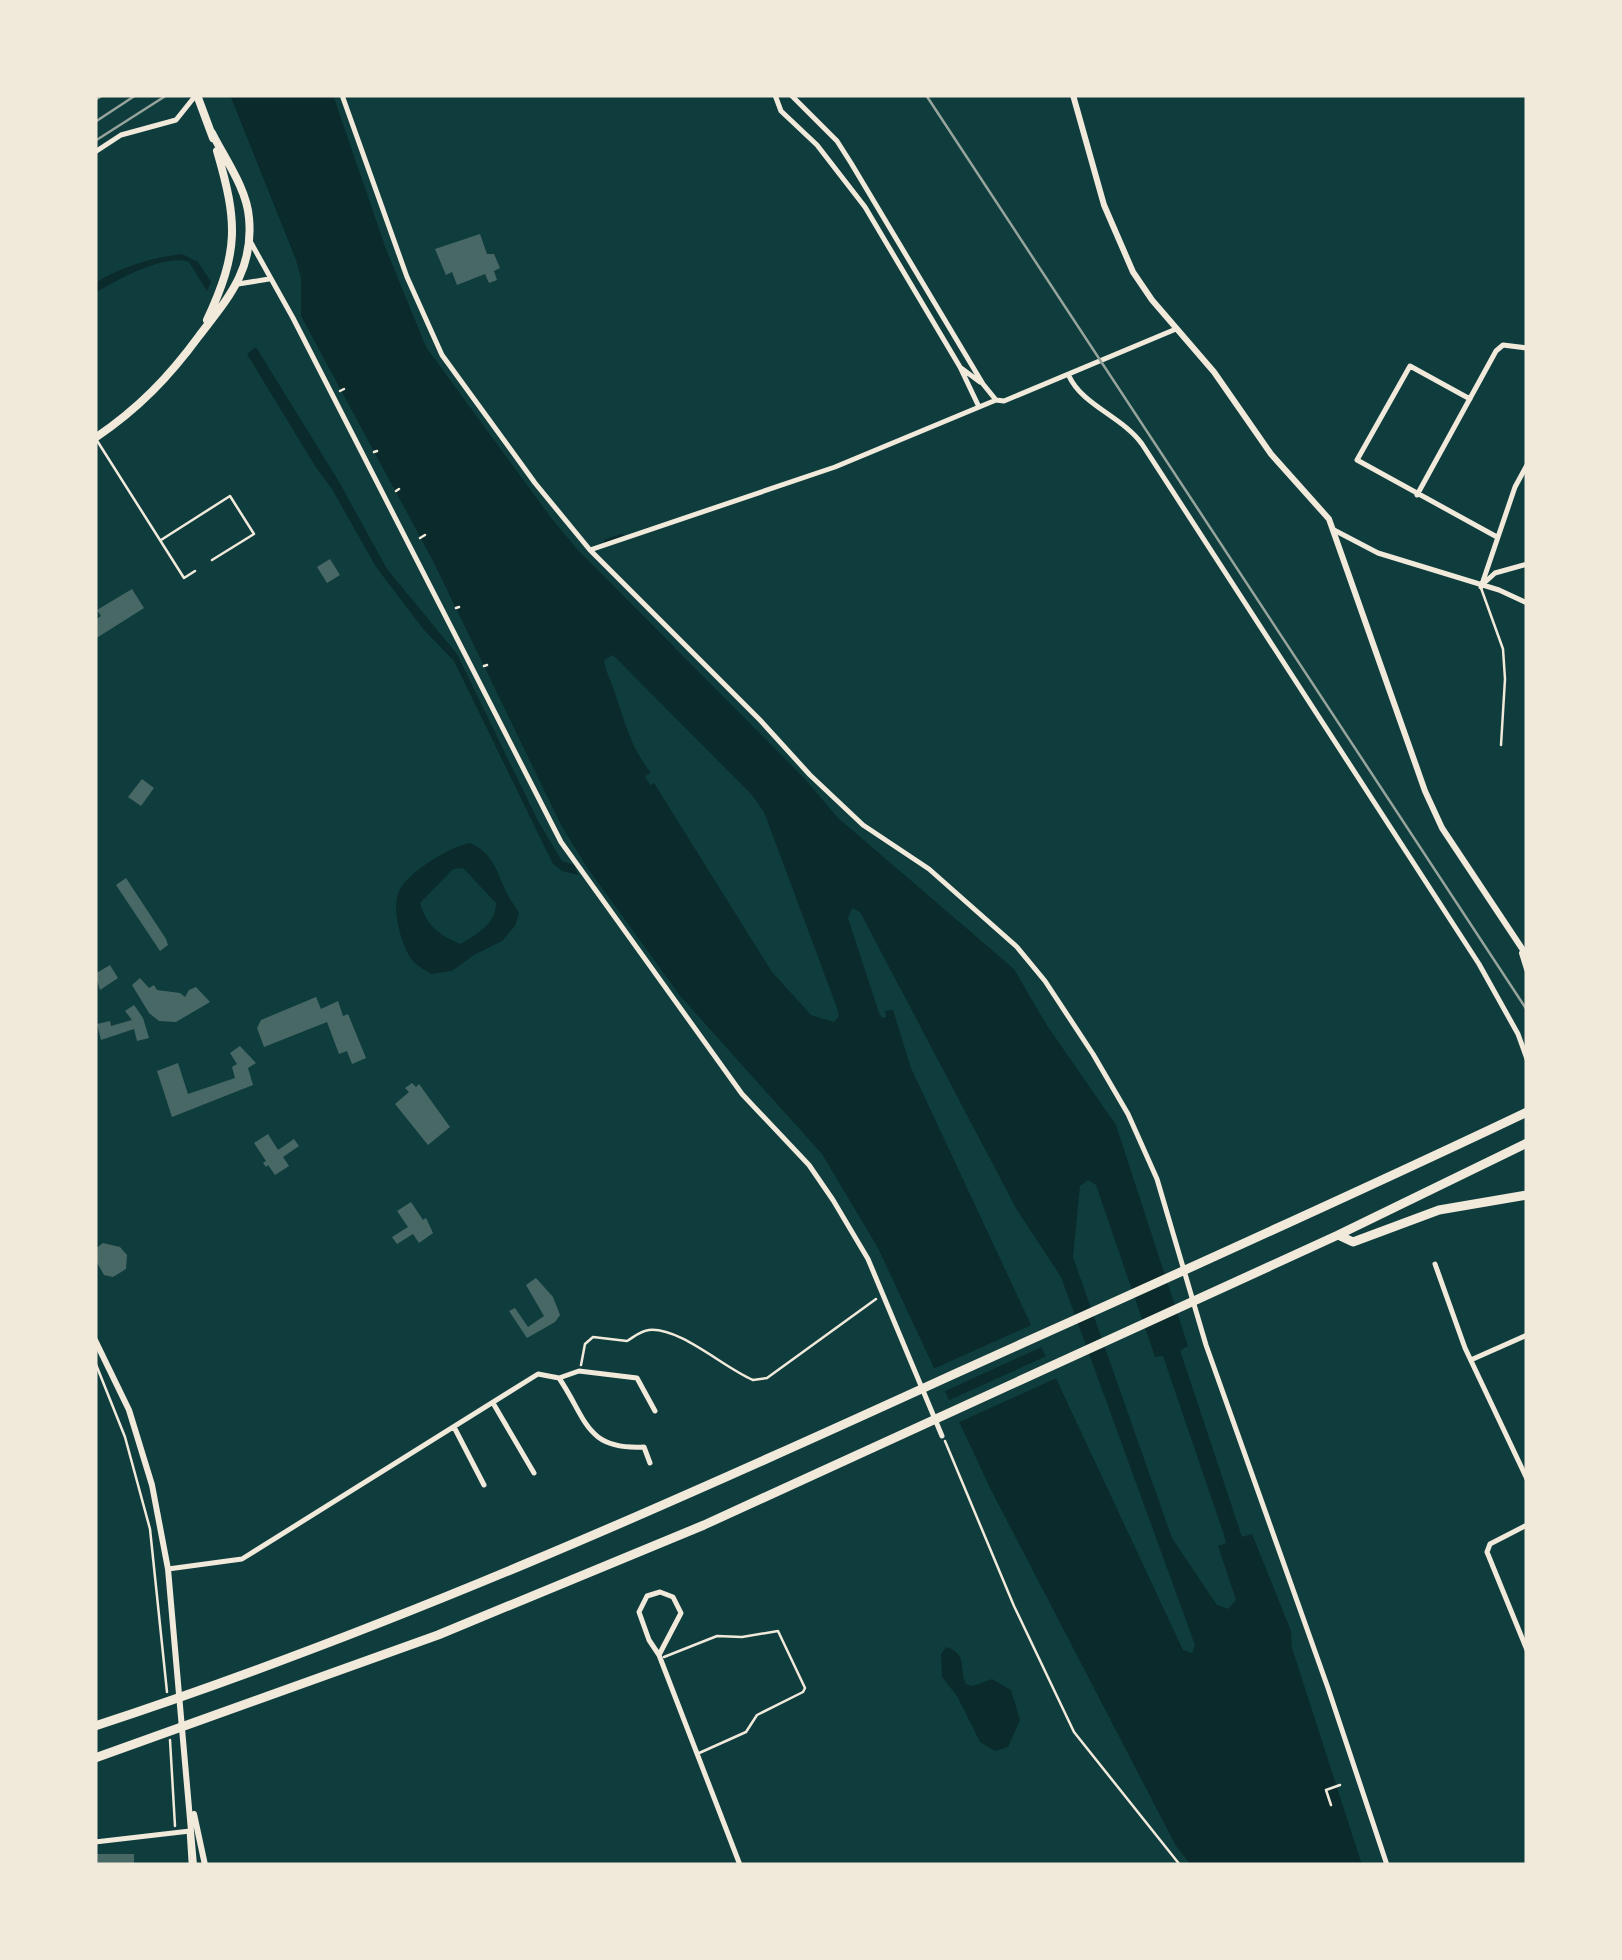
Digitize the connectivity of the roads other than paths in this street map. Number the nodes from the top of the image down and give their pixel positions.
1 (196, 95) edge
2 (342, 95) edge
3 (776, 95) edge
4 (791, 95) edge
5 (1073, 95) edge
6 (816, 120) junction
7 (804, 130) junction
8 (212, 133) junction
9 (95, 152) edge
10 (249, 239) junction
11 (231, 250) junction
12 (246, 254) junction
13 (268, 278) junction
14 (238, 284) junction
15 (1176, 329) junction
16 (201, 334) junction
17 (1527, 348) edge
18 (960, 367) junction
19 (1069, 376) junction
20 (983, 384) junction
21 (1470, 399) junction
22 (996, 400) junction
23 (980, 407) junction
24 (95, 438) edge
25 (1527, 465) edge
26 (1417, 494) junction
27 (1334, 530) junction
28 (1496, 536) junction
29 (161, 540) junction
30 (590, 550) junction
31 (212, 560) dead end
32 (1527, 564) edge
33 (195, 571) dead end
34 (1481, 586) junction
35 (1527, 603) edge
36 (1501, 746) dead end
37 (1520, 948) junction
38 (1527, 956) edge
39 (1527, 969) edge
40 (1527, 1059) edge
41 (1527, 1112) edge
42 (1527, 1144) edge
43 (1527, 1195) edge
44 (1338, 1234) junction
45 (1435, 1264) dead end
46 (1527, 1335) edge
47 (95, 1340) edge
48 (1472, 1359) junction
49 (559, 1378) junction
50 (492, 1403) junction
51 (655, 1411) dead end
52 (454, 1427) junction
53 (942, 1436) road end
54 (650, 1463) dead end
55 (534, 1472) dead end
56 (1527, 1479) edge
57 (484, 1485) dead end
58 (1527, 1525) edge
59 (168, 1568) junction
60 (1527, 1650) edge
61 (659, 1657) junction
62 (95, 1726) edge
63 (695, 1754) junction
64 (95, 1758) edge
65 (193, 1831) junction
66 (95, 1842) edge
67 (197, 1865) edge
68 (740, 1865) edge
69 (1387, 1865) edge

1 - 8 main road
1 - 9 street
2 - 30 street
3 - 7 street
4 - 6 street
5 - 15 main road
6 - 7 street
6 - 20 street
7 - 18 street
8 - 10 main road
8 - 11 main road
10 - 12 main road
10 - 13 street
11 - 12 main road
11 - 16 main road
12 - 13 street
12 - 14 main road
13 - 14 street
13 - 53 street
14 - 16 main road
15 - 19 street
15 - 27 main road
16 - 24 main road
17 - 21 street
18 - 20 street
18 - 23 street
19 - 22 street
19 - 40 street
20 - 22 street
21 - 26 street
21 - 26 street
22 - 23 street
23 - 30 street
24 - 29 lane
25 - 28 street
26 - 28 street
27 - 34 street
27 - 37 main road
28 - 34 street
29 - 31 lane
29 - 33 lane
30 - 69 street
32 - 34 street
34 - 35 street
34 - 36 lane
37 - 38 main road
37 - 39 main road
41 - 62 highway
42 - 44 highway
43 - 44 highway
44 - 64 highway
45 - 48 street
46 - 48 street
47 - 59 main road
48 - 56 street
49 - 50 street
49 - 51 street
49 - 54 street
50 - 52 street
50 - 55 street
52 - 57 street
52 - 59 street
58 - 60 street
59 - 65 main road
61 - 61 street
61 - 63 street
61 - 63 lane
63 - 68 street
65 - 66 street
65 - 67 main road
65 - 67 lane
65 - 67 main road

